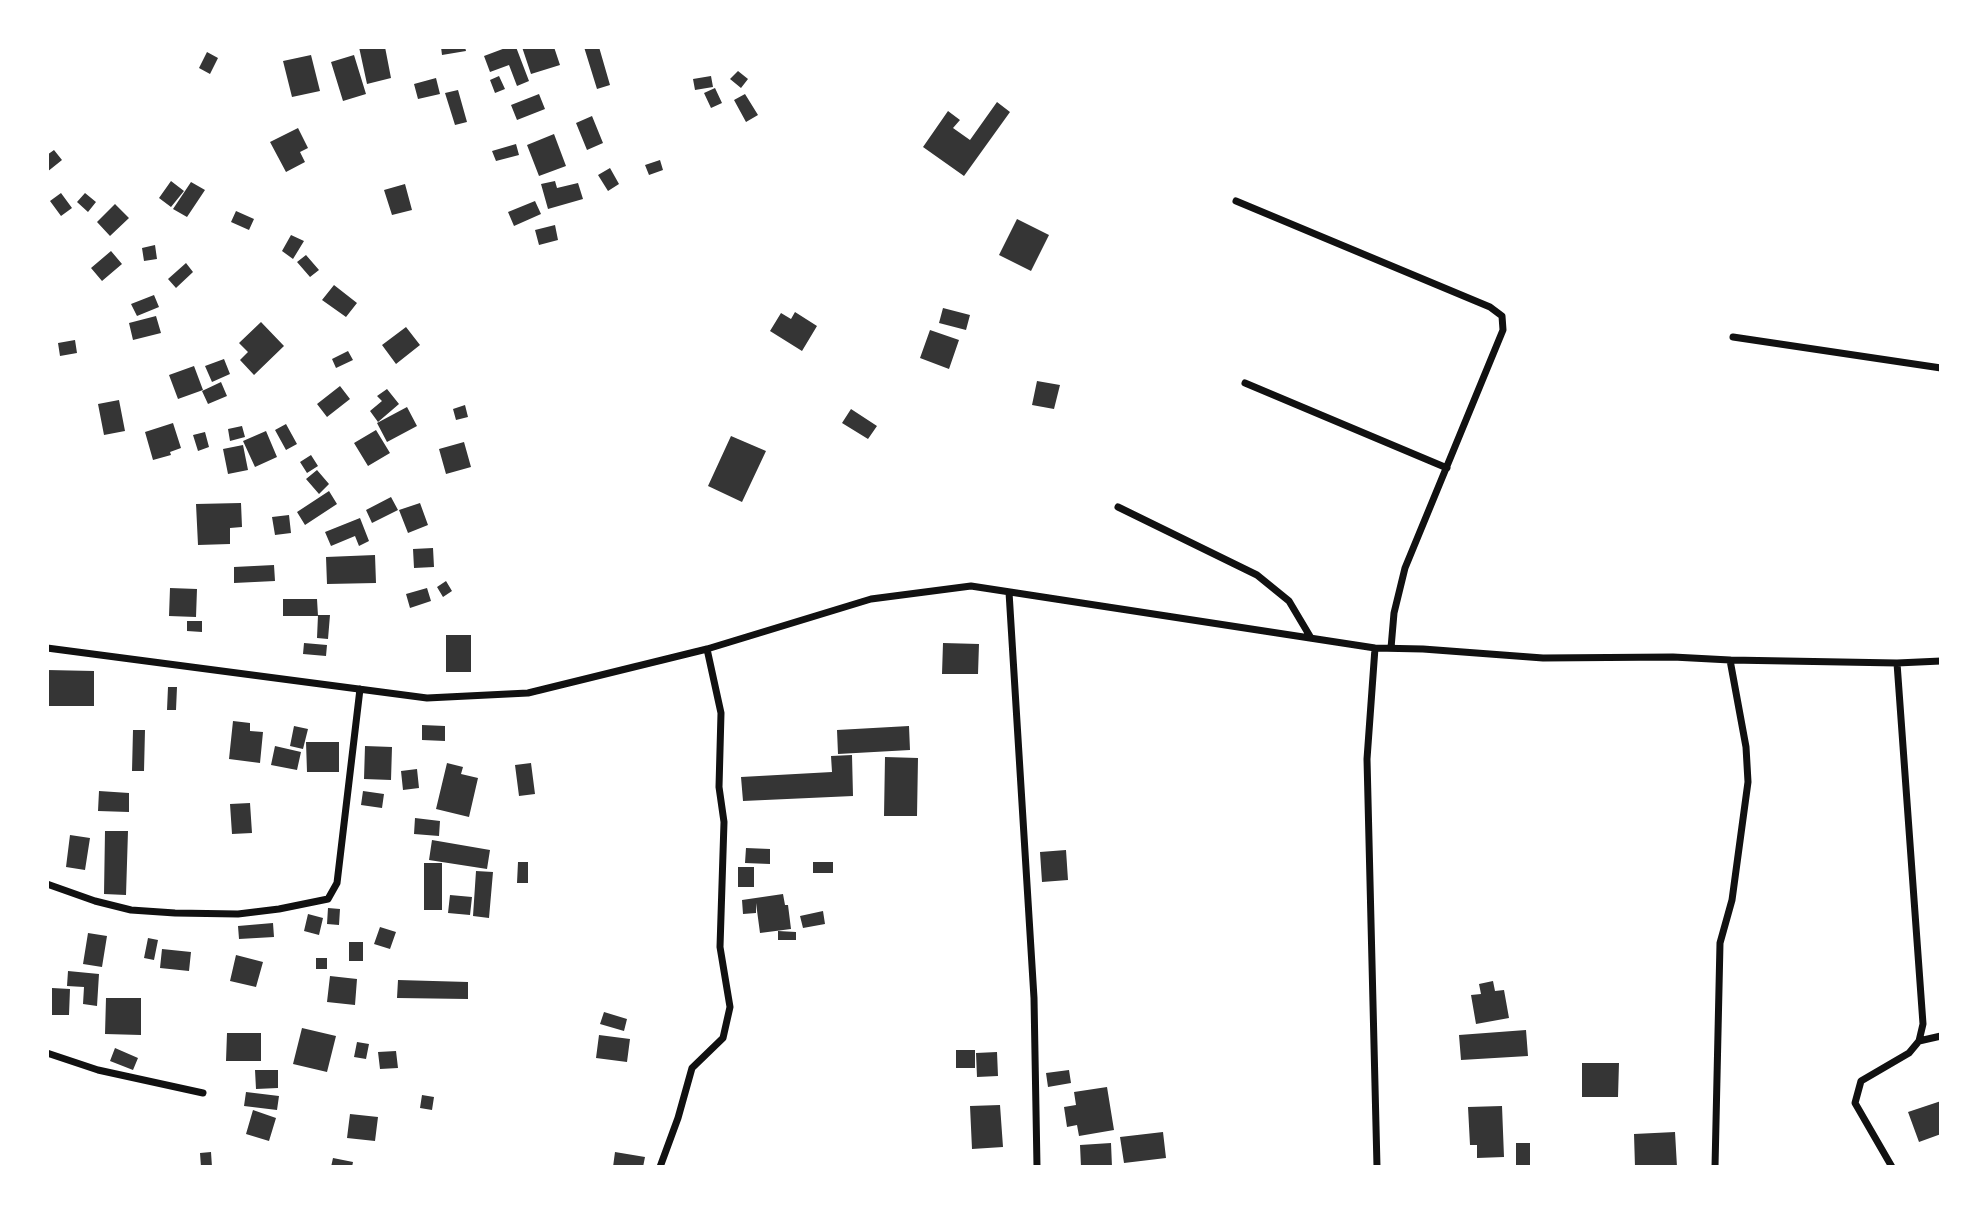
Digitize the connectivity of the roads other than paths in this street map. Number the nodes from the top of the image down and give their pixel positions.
1 (1236, 201) dead end
2 (1733, 337) dead end
3 (1941, 368) edge
4 (1245, 383) dead end
5 (1447, 468) junction
6 (1118, 507) dead end
7 (1009, 592) junction
8 (1311, 638) junction
9 (47, 648) edge
10 (1375, 648) junction
11 (1391, 648) junction
12 (707, 649) junction
13 (1730, 660) junction
14 (1941, 661) edge
15 (1896, 663) junction
16 (360, 689) junction
17 (47, 884) edge
18 (1941, 1036) edge
19 (1919, 1041) junction
20 (47, 1054) edge
21 (203, 1093) dead end
22 (660, 1167) edge
23 (1037, 1167) edge
24 (1377, 1167) edge
25 (1715, 1167) edge
26 (1892, 1167) edge

1 - 5 street
2 - 3 street
4 - 5 street
5 - 11 street
6 - 8 street
7 - 8 street
7 - 12 street
7 - 23 street
8 - 10 street
9 - 16 street
10 - 11 street
10 - 24 street
11 - 13 street
12 - 16 street
12 - 22 street
13 - 15 street
13 - 25 street
14 - 15 street
15 - 19 street
16 - 17 street
18 - 19 street
19 - 26 street
20 - 21 street

